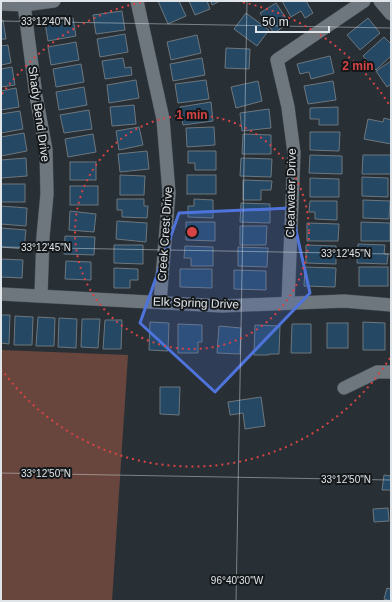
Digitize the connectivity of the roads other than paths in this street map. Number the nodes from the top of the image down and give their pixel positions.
1 (54, 1) edge
2 (137, 1) edge
3 (364, 1) edge
4 (380, 1) edge
5 (1, 4) edge
6 (24, 5) junction
7 (391, 14) edge
8 (1, 294) edge
9 (41, 295) junction
10 (160, 302) junction
11 (288, 303) junction
12 (391, 305) edge
13 (391, 372) edge
14 (344, 388) dead end

1 - 6 street
2 - 10 street, Creek Crest Drive
3 - 11 street, Clearwater Drive
4 - 7 street
5 - 6 street
6 - 9 street, Shady Bend Drive
8 - 9 street, Elk Spring Drive
9 - 10 street, Elk Spring Drive
10 - 11 street, Elk Spring Drive
11 - 12 street, Elk Spring Drive
13 - 14 street

